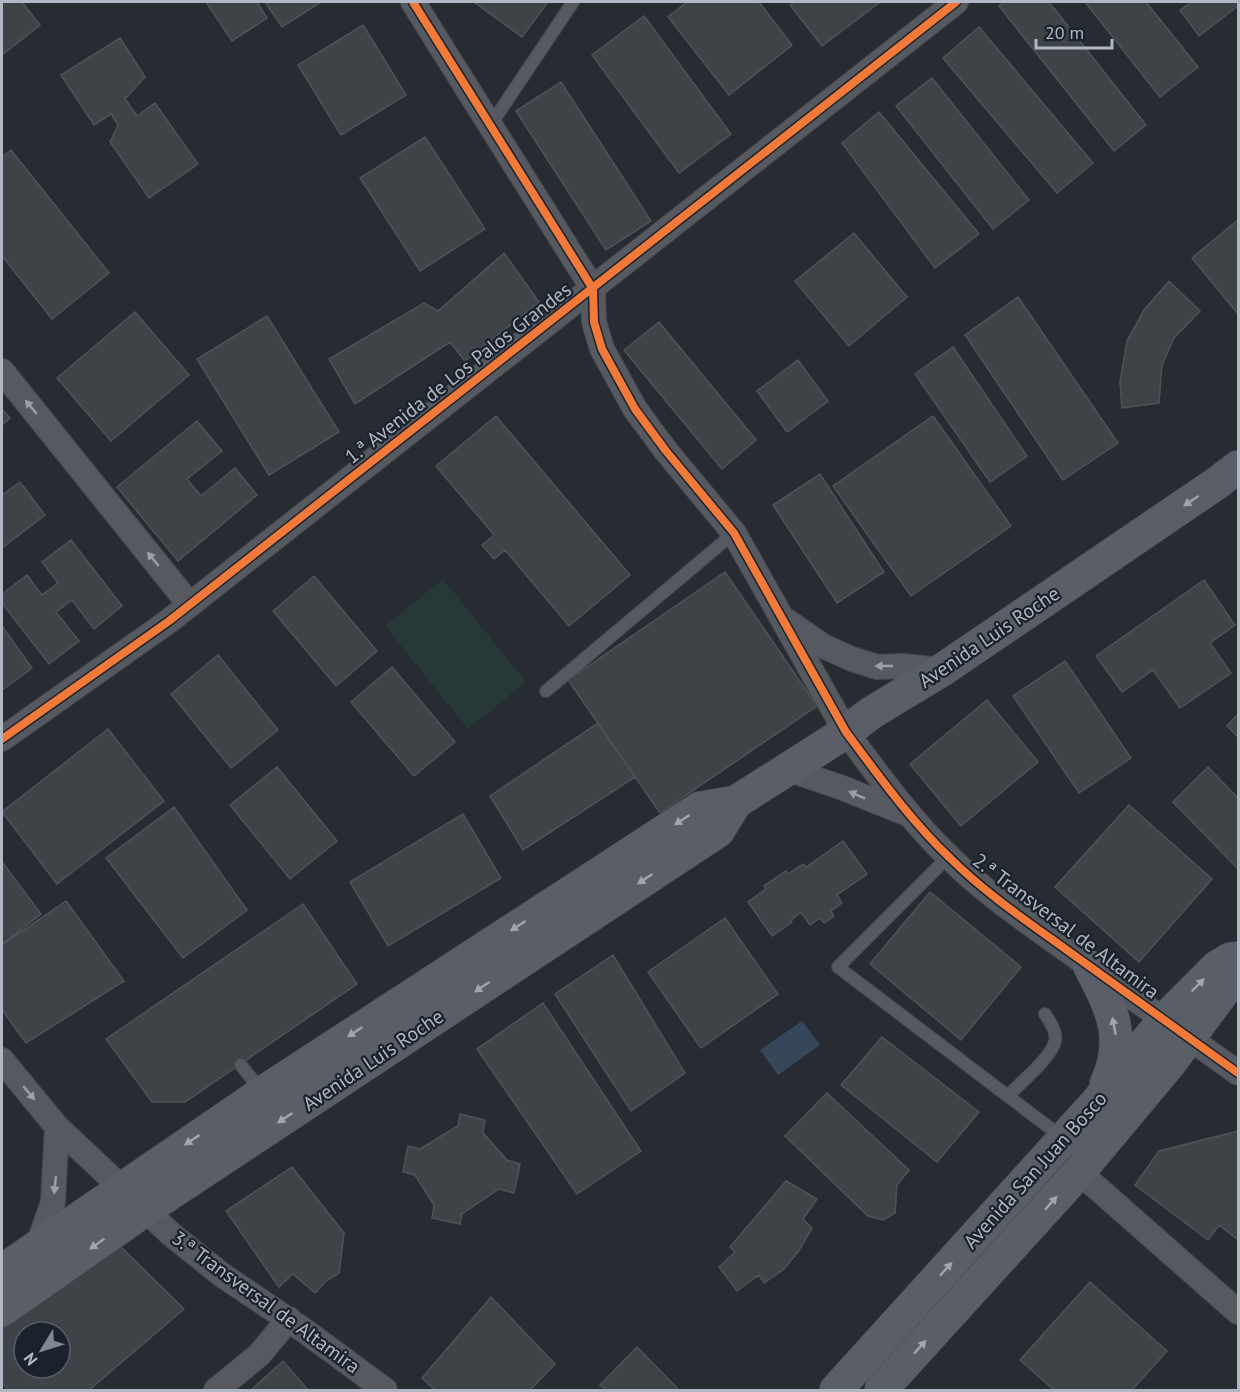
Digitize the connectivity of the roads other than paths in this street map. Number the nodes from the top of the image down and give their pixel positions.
1 (413, 2) edge
2 (573, 2) edge
3 (956, 2) edge
4 (496, 117) dead end
5 (593, 289) junction
6 (2, 371) edge
7 (1239, 467) edge
8 (734, 533) junction
9 (190, 605) junction
10 (782, 618) junction
11 (942, 670) junction
12 (546, 691) dead end
13 (846, 732) junction
14 (2, 739) edge
15 (787, 769) junction
16 (736, 802) junction
17 (912, 816) junction
18 (948, 857) junction
19 (1239, 958) edge
20 (1090, 967) junction
21 (1239, 972) edge
22 (1045, 1014) dead end
23 (1164, 1020) junction
24 (1189, 1039) junction
25 (2, 1060) edge
26 (240, 1065) dead end
27 (1239, 1073) edge
28 (262, 1092) junction
29 (1008, 1096) junction
30 (1097, 1102) junction
31 (57, 1127) junction
32 (1064, 1138) junction
33 (1079, 1172) junction
34 (122, 1187) junction
35 (145, 1210) junction
36 (37, 1248) junction
37 (2, 1272) edge
38 (2, 1310) edge
39 (1239, 1311) edge
40 (289, 1319) junction
41 (216, 1390) edge
42 (385, 1390) edge
43 (836, 1390) edge
44 (881, 1390) edge

1 - 5 street
2 - 4 lane
3 - 5 street, 1.ª Avenida de Los Palos Grandes
5 - 8 street, 2.ª Transversal de Altamira
5 - 9 street, 1.ª Avenida de Los Palos Grandes
9 -> 6 street
7 -> 11 main road, Avenida Luis Roche
8 - 10 street, 2.ª Transversal de Altamira
8 - 12 lane
9 - 14 street, 1.ª Avenida de Los Palos Grandes
11 -> 10 street
10 - 13 street, 2.ª Transversal de Altamira
11 - 13 main road, Avenida Luis Roche
13 - 15 main road, Avenida Luis Roche
13 - 17 street, 2.ª Transversal de Altamira
15 - 16 main road, Avenida Luis Roche
17 -> 15 street
16 -> 28 main road, Avenida Luis Roche
16 -> 35 main road, Avenida Luis Roche
17 - 18 street, 2.ª Transversal de Altamira
18 - 20 street, 2.ª Transversal de Altamira
18 - 29 lane
23 -> 19 main road, Avenida San Juan Bosco
20 - 23 street, 2.ª Transversal de Altamira
30 -> 20 main road
21 - 24 main road, Avenida San Juan Bosco
22 - 29 lane
23 - 24 street, 2.ª Transversal de Altamira
23 - 30 main road, Avenida San Juan Bosco
24 - 27 street, 2.ª Transversal de Altamira
24 - 33 main road, Avenida San Juan Bosco
25 -> 31 street, 3.ª Transversal de Altamira
26 - 28 lane
28 -> 34 main road, Avenida Luis Roche
29 - 32 lane
30 - 32 main road, Avenida San Juan Bosco
31 - 34 street, 3.ª Transversal de Altamira
31 -> 36 street
43 -> 32 main road, Avenida San Juan Bosco
33 - 39 street
44 -> 33 main road, Avenida San Juan Bosco
34 - 35 street, 3.ª Transversal de Altamira
34 - 36 main road, Avenida Luis Roche
35 -> 38 main road, Avenida Luis Roche
35 - 40 street, 3.ª Transversal de Altamira
36 - 37 main road, Avenida Luis Roche
40 - 41 street
40 - 42 street, 3.ª Transversal de Altamira

